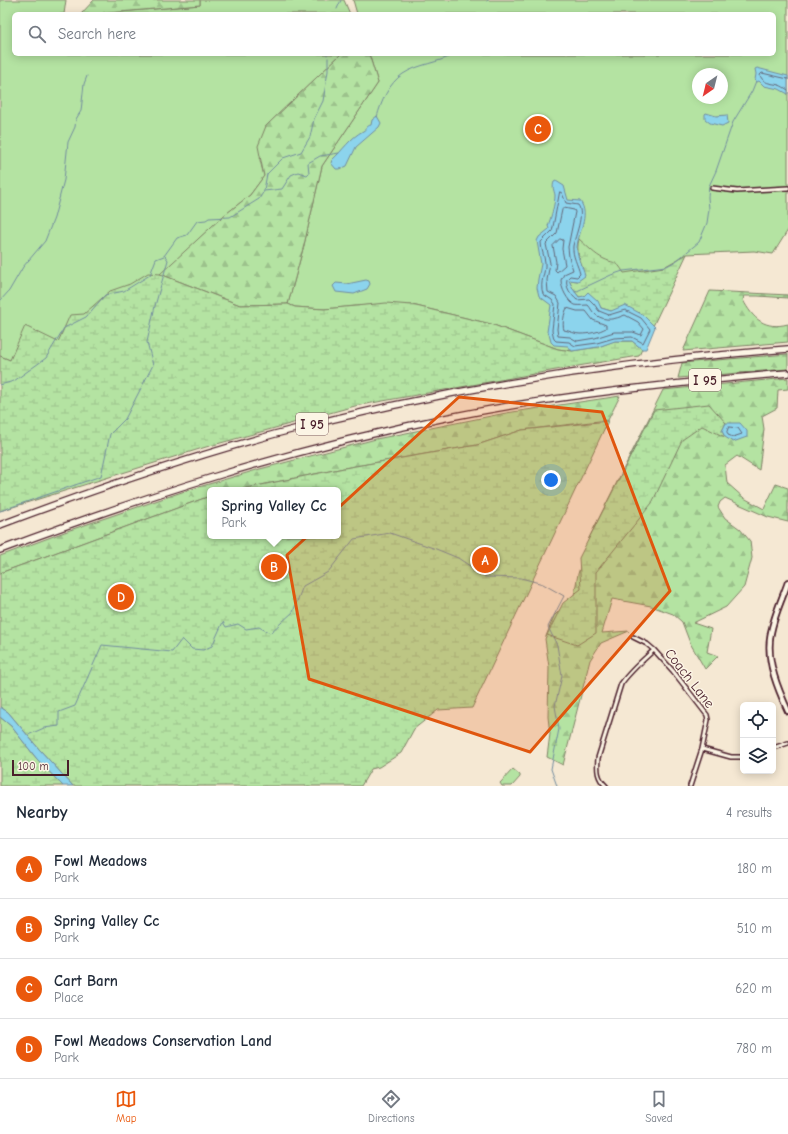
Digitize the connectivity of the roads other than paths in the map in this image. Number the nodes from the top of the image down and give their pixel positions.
1 (712, 188) dead end
2 (788, 188) edge
3 (788, 349) edge
4 (788, 373) edge
5 (0, 525) edge
6 (0, 550) edge
7 (788, 582) edge
8 (633, 637) dead end
9 (654, 650) junction
10 (788, 711) edge
11 (788, 743) edge
12 (776, 747) edge
13 (702, 749) junction
14 (740, 757) edge
15 (606, 786) edge
16 (690, 786) edge

1 - 2 street
3 - 5 highway, I 95
4 - 6 highway, I 95
7 - 10 main road
8 - 9 street, Coach Lane
9 - 13 street, Coach Lane
9 - 15 street
11 - 12 street
13 - 14 street
13 - 16 street, Coach Lane

